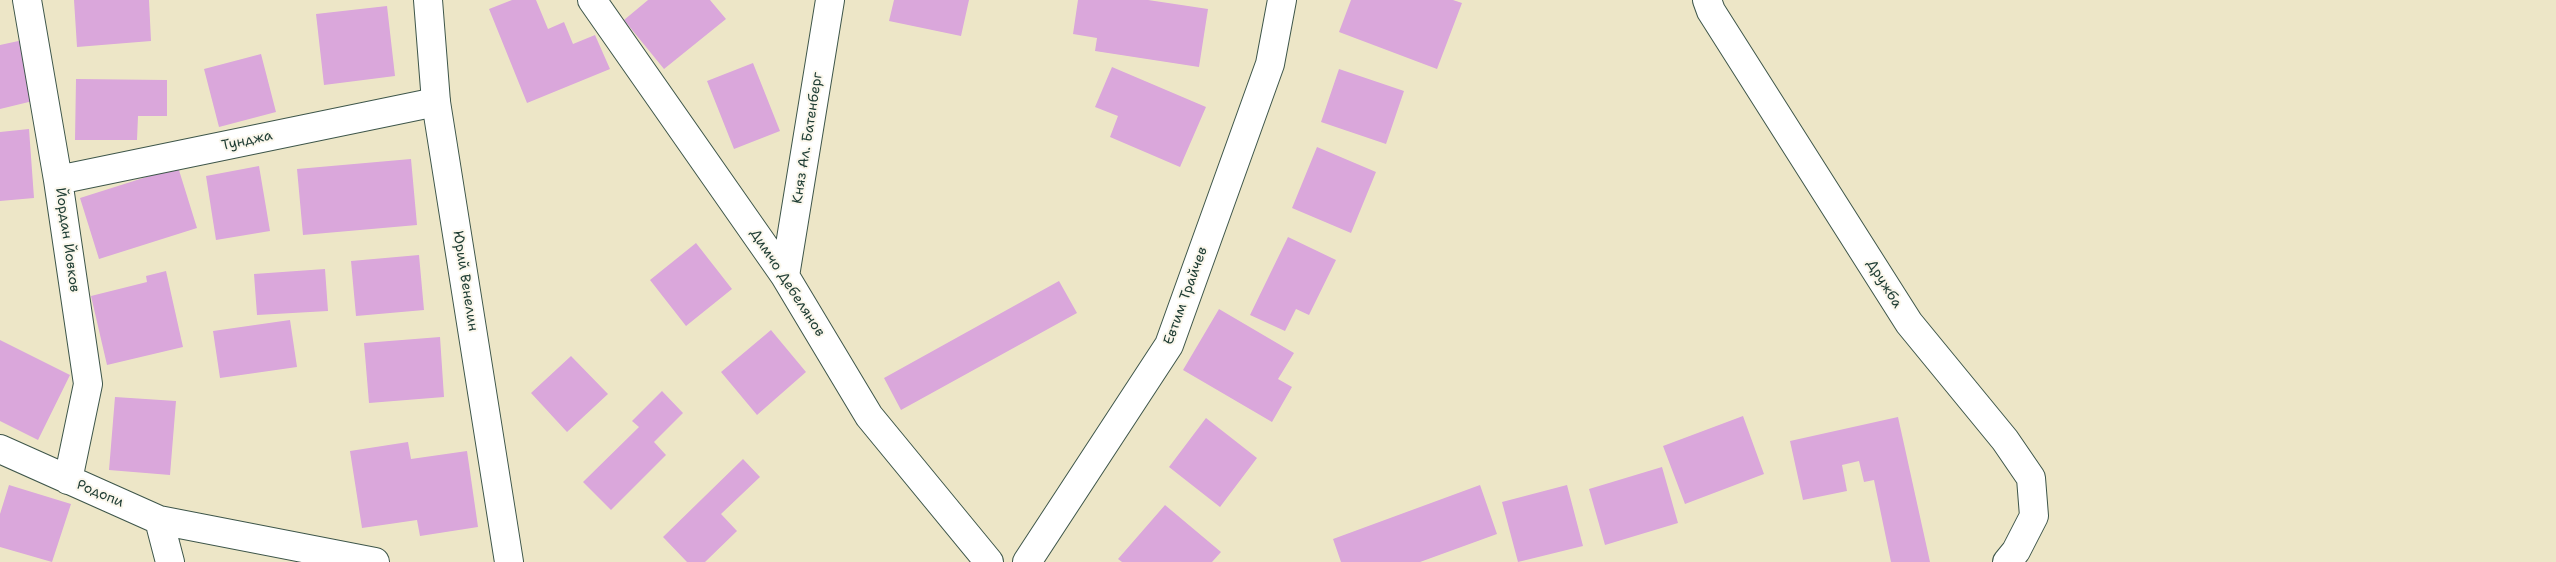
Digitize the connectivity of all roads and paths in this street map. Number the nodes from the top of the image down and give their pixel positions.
1 (28, 0) edge
2 (428, 0) edge
3 (592, 0) edge
4 (830, 0) edge
5 (1282, 0) edge
6 (1707, 0) edge
7 (436, 102) junction
8 (58, 180) junction
9 (785, 276) junction
10 (0, 449) edge
11 (68, 480) junction
12 (159, 520) junction
13 (170, 562) edge
14 (375, 562) edge
15 (509, 562) edge
16 (989, 562) edge
17 (1027, 562) edge
18 (2007, 562) edge

1 - 8 street, Йордан Йовков
2 - 7 street, Юрий Венелин
3 - 9 street, Димчо Дебелянов
4 - 9 street, Княз Ал. Батенберг
5 - 17 street, Евтим Трайчев
6 - 18 street, Дружба
7 - 8 street, Тунджа
7 - 15 street, Юрий Венелин
8 - 11 street, Йордан Йовков
9 - 16 street, Димчо Дебелянов
10 - 11 street, Родопи
11 - 12 street, Родопи
12 - 13 street
12 - 14 street, Родопи

